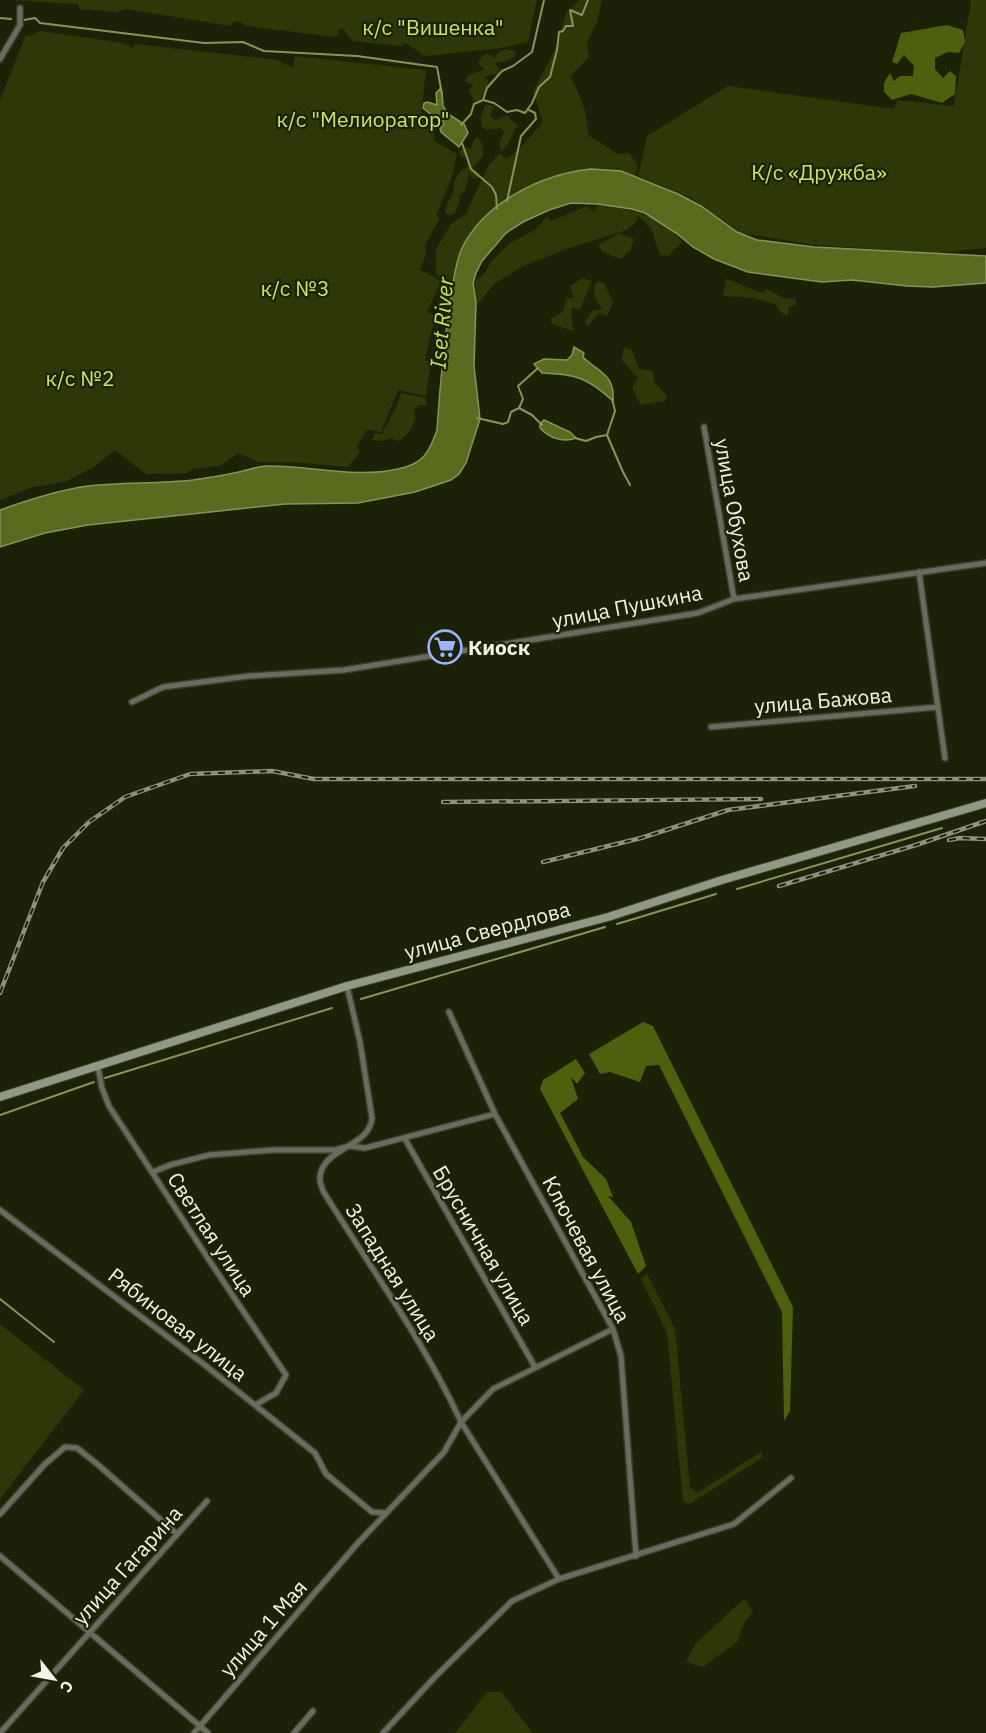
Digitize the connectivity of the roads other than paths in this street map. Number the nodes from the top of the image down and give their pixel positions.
1 (20, 8) dead end
2 (0, 59) edge
3 (704, 427) dead end
4 (986, 563) edge
5 (919, 572) junction
6 (734, 599) junction
7 (132, 702) dead end
8 (938, 707) junction
9 (711, 727) dead end
10 (945, 758) dead end
11 (986, 803) edge
12 (347, 986) junction
13 (448, 1012) dead end
14 (98, 1067) junction
15 (0, 1097) edge
16 (495, 1114) junction
17 (405, 1139) junction
18 (349, 1146) junction
19 (153, 1172) junction
20 (0, 1210) edge
21 (613, 1329) junction
22 (535, 1367) junction
23 (255, 1405) junction
24 (461, 1422) junction
25 (791, 1478) dead end
26 (207, 1501) dead end
27 (0, 1514) edge
28 (386, 1514) junction
29 (177, 1534) junction
30 (0, 1556) edge
31 (636, 1556) junction
32 (559, 1579) junction
33 (90, 1630) junction
34 (313, 1711) dead end
35 (200, 1726) junction
36 (0, 1733) edge
37 (194, 1733) edge
38 (208, 1733) edge
39 (294, 1733) edge
40 (383, 1733) edge

1 - 2 street
3 - 6 street, улица Обухова
4 - 5 street, улица Пушкина
5 - 6 street, улица Пушкина
5 - 8 street
6 - 7 street, улица Пушкина
8 - 9 street, улица Бажова
8 - 10 street
11 - 12 main road, улица Свердлова
12 - 14 main road, улица Свердлова
12 - 18 street, Западная улица
13 - 16 street, Ключевая улица
14 - 15 main road, улица Свердлова
14 - 19 street, Светлая улица
16 - 17 street
16 - 21 street, Ключевая улица
17 - 18 street
17 - 22 street, Брусничная улица
18 - 19 street
18 - 24 street, Западная улица
19 - 23 street, Светлая улица
20 - 23 street, Рябиновая улица
21 - 22 street, улица 1 Мая
21 - 31 street, Ключевая улица
22 - 24 street, улица 1 Мая
23 - 28 street, Рябиновая улица
24 - 28 street, улица 1 Мая
24 - 32 street
25 - 31 street
26 - 29 street, улица Гагарина
27 - 29 street
28 - 35 street, улица 1 Мая
29 - 33 street, улица Гагарина
30 - 33 street
31 - 32 street
32 - 40 street
33 - 35 street
33 - 36 street, улица Гагарина
34 - 39 street
35 - 37 street, улица 1 Мая
35 - 38 street

